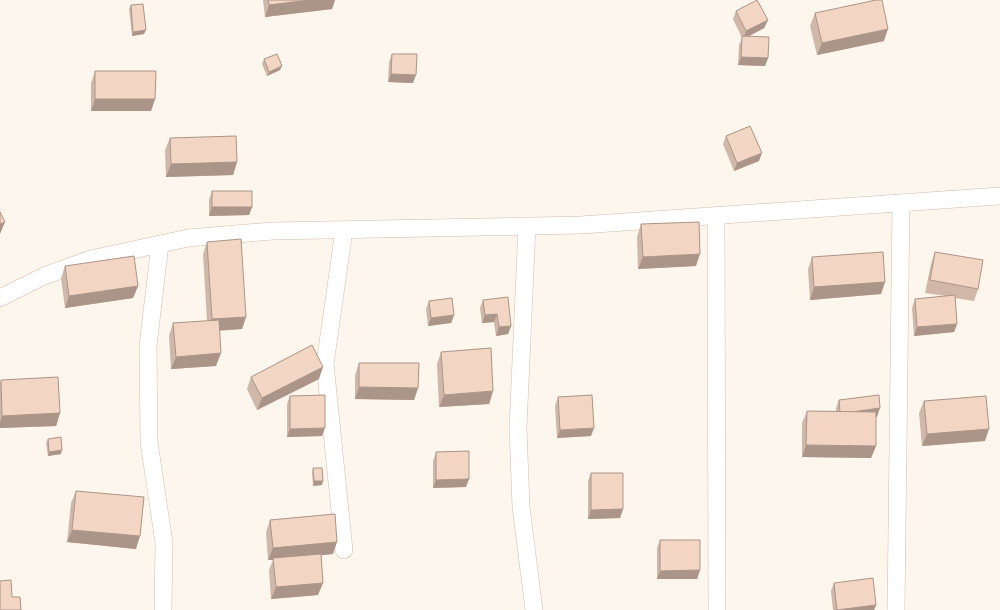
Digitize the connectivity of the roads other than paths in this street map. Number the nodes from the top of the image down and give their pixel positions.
1 (1000, 196) edge
2 (901, 203) junction
3 (716, 216) junction
4 (527, 226) junction
5 (344, 230) junction
6 (160, 244) junction
7 (0, 298) edge
8 (344, 550) dead end
9 (163, 610) edge
10 (534, 610) edge
11 (717, 610) edge
12 (896, 610) edge

1 - 2 street
2 - 3 street
2 - 12 street
3 - 4 street
3 - 11 street
4 - 5 street
4 - 10 street
5 - 6 street
5 - 8 street
6 - 7 street
6 - 9 street

